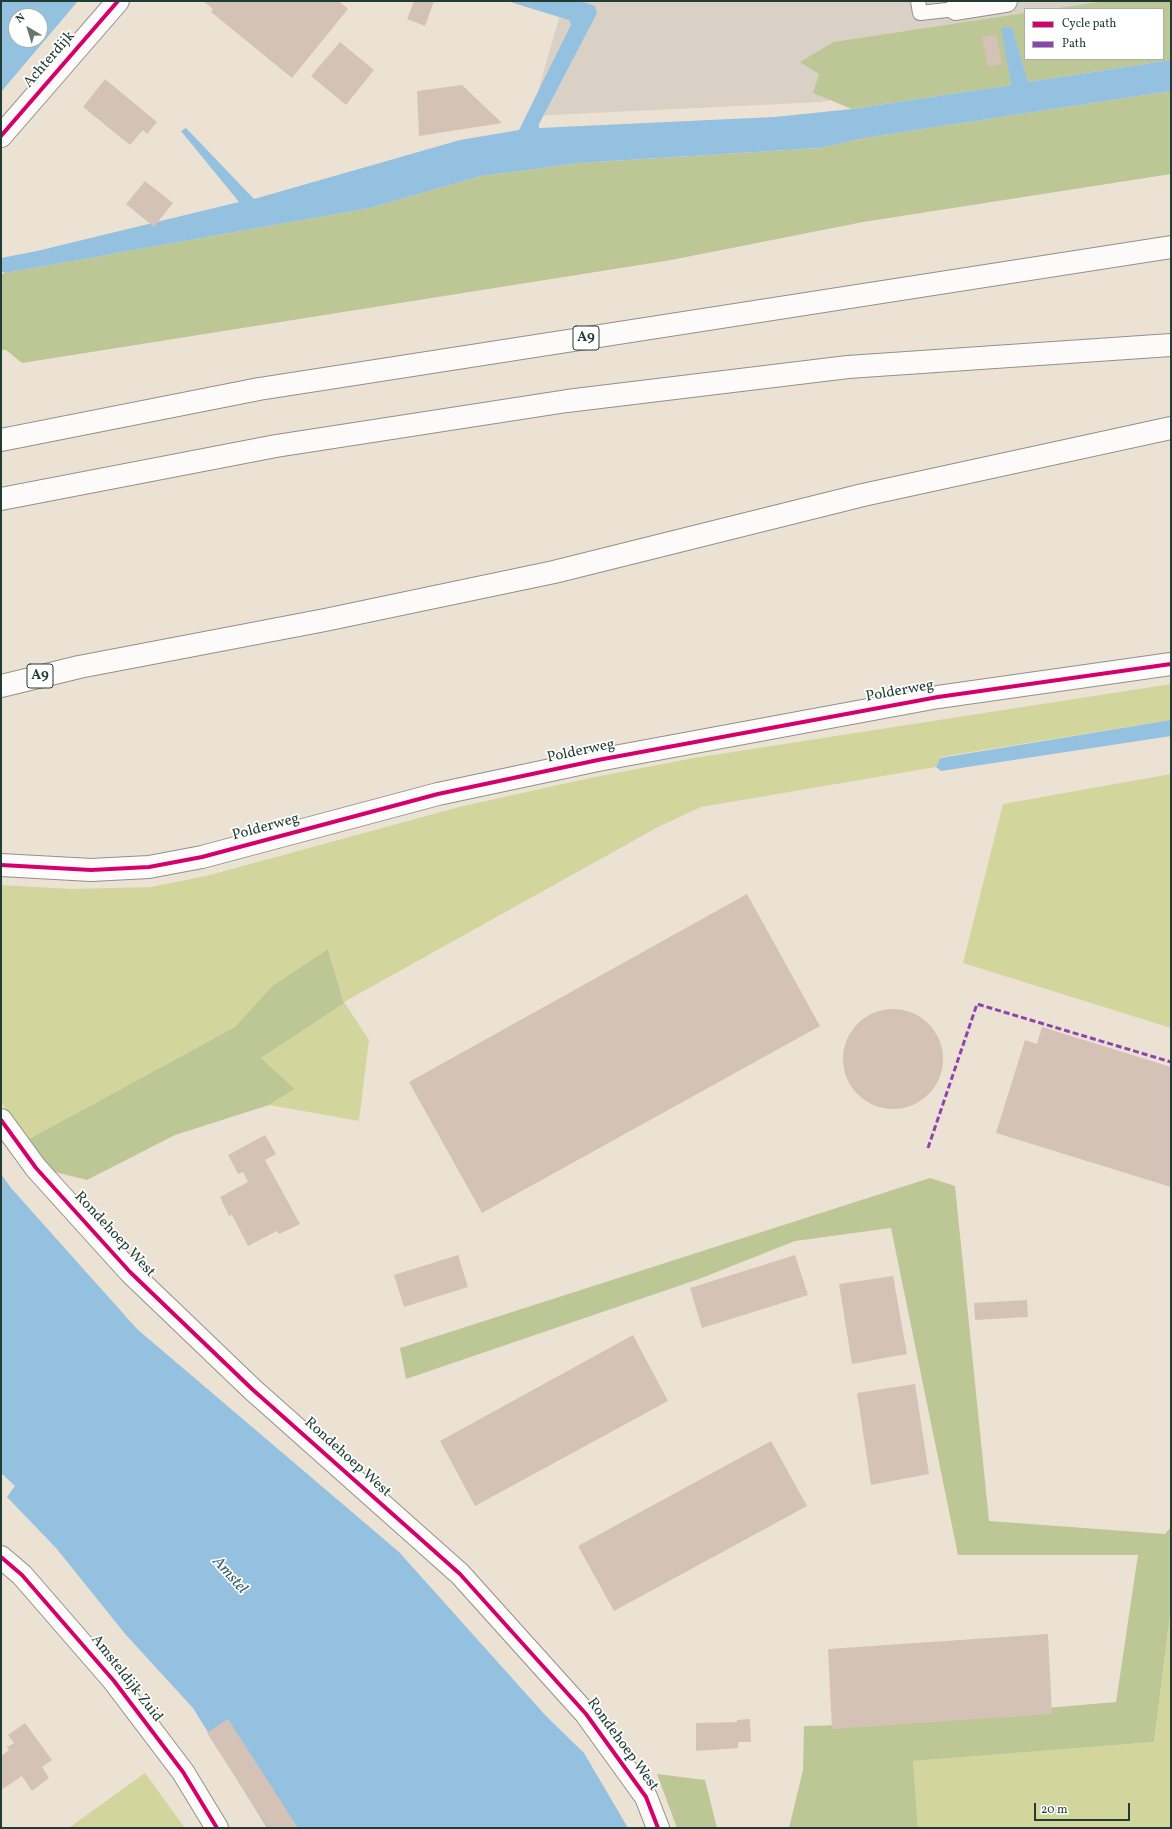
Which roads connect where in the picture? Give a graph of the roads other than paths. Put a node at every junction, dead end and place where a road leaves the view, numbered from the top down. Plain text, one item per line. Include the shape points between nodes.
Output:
1 (118, 1) edge
2 (918, 1) edge
3 (1006, 1) edge
4 (956, 9) joint
5 (1, 136) edge
6 (1171, 247) edge
7 (1171, 345) edge
8 (1171, 428) edge
9 (2, 440) edge
10 (3, 499) edge
11 (1171, 664) edge
12 (1, 686) edge
13 (1, 865) edge
14 (1, 1120) edge
15 (1, 1558) edge
16 (217, 1828) edge
17 (658, 1828) edge

1 - 5 main road, Achterdijk
2 - 4 lane via 920,13
3 - 4 main road
6 - 9 main road, A9 via 267,388
7 - 10 main road via 848,367 568,401 276,446
8 - 12 main road, A9 via 863,495 554,572 325,620 78,667
11 - 13 main road, Polderweg via 938,697 598,760 438,794 202,857 149,867 91,870
14 - 17 main road, Rondehoep West via 36,1168 130,1272 252,1389 460,1574 586,1714 646,1797
15 - 16 main road, Amsteldijk Zuid via 22,1575 114,1681 183,1772

